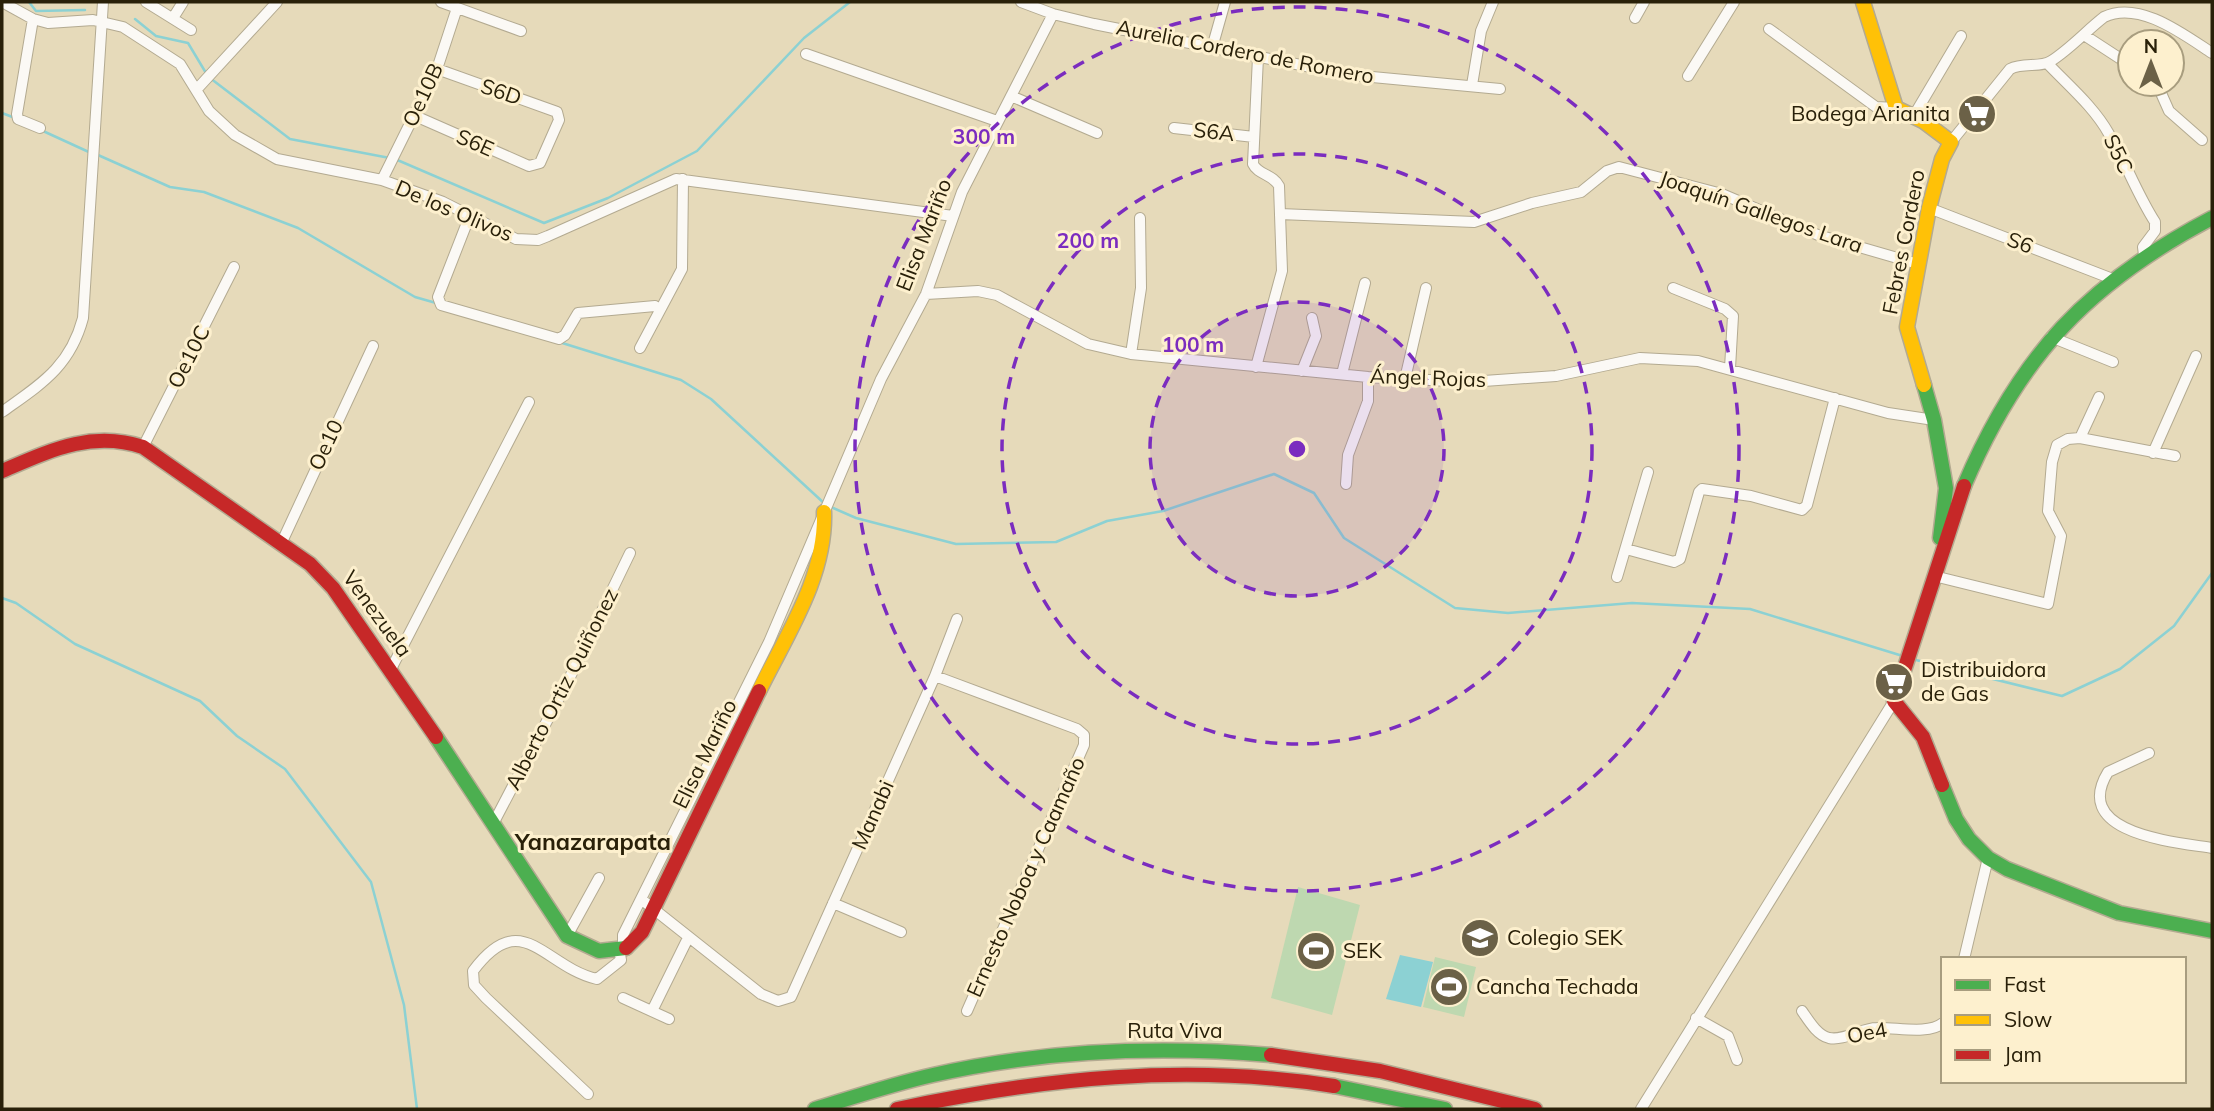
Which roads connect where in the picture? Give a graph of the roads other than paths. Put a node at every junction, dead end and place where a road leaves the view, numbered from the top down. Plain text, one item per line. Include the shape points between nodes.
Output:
1 (2, 2) edge
2 (103, 2) edge
3 (146, 2) edge
4 (183, 2) edge
5 (278, 2) edge
6 (441, 2) edge
7 (1021, 2) edge
8 (1225, 2) edge
9 (1493, 2) edge
10 (1644, 2) edge
11 (1734, 2) edge
12 (1863, 2) edge
13 (460, 9) junction
14 (1053, 14) junction
15 (173, 18) junction
16 (1635, 18) dead end
17 (33, 19) junction
18 (103, 21) junction
19 (1769, 29) dead end
20 (191, 30) dead end
21 (521, 31) dead end
22 (1961, 36) dead end
23 (2084, 36) junction
24 (1212, 48) junction
25 (2212, 53) edge
26 (806, 54) dead end
27 (2116, 56) edge
28 (1258, 57) junction
29 (2048, 64) junction
30 (439, 70) junction
31 (1688, 76) dead end
32 (1472, 85) junction
33 (201, 86) junction
34 (1500, 89) dead end
35 (1011, 96) junction
36 (2163, 98) edge
37 (1896, 108) junction
38 (416, 117) junction
39 (1913, 117) junction
40 (997, 121) junction
41 (40, 128) dead end
42 (1174, 128) dead end
43 (1097, 133) dead end
44 (1254, 137) junction
45 (2202, 140) dead end
46 (1951, 142) junction
47 (538, 165) joint
48 (682, 179) junction
49 (384, 181) junction
50 (1929, 208) junction
51 (1280, 214) junction
52 (470, 215) junction
53 (953, 216) junction
54 (1140, 218) dead end
55 (2212, 218) edge
56 (2144, 255) junction
57 (1919, 264) junction
58 (234, 267) dead end
59 (2110, 278) junction
60 (1365, 283) dead end
61 (1426, 288) dead end
62 (1673, 288) dead end
63 (926, 294) junction
64 (655, 306) dead end
65 (1312, 318) dead end
66 (2051, 337) junction
67 (373, 346) dead end
68 (640, 348) dead end
69 (1131, 354) junction
70 (2196, 356) dead end
71 (2113, 362) dead end
72 (1256, 367) junction
73 (1730, 368) junction
74 (1302, 371) junction
75 (1342, 374) junction
76 (1368, 377) junction
77 (1405, 379) junction
78 (2099, 397) dead end
79 (1835, 398) junction
80 (529, 401) dead end
81 (2, 412) edge
82 (1934, 420) junction
83 (2080, 438) junction
84 (142, 447) junction
85 (2153, 453) junction
86 (2175, 456) dead end
87 (2, 471) edge
88 (1647, 472) dead end
89 (1346, 484) dead end
90 (824, 512) joint
91 (281, 544) junction
92 (1626, 549) junction
93 (630, 553) dead end
94 (1939, 557) junction
95 (1934, 576) junction
96 (1617, 578) dead end
97 (789, 615) junction
98 (957, 619) dead end
99 (391, 669) junction
100 (935, 676) junction
101 (1894, 701) junction
102 (2149, 753) dead end
103 (493, 824) junction
104 (2212, 848) edge
105 (1988, 858) junction
106 (599, 878) dead end
107 (641, 899) junction
108 (833, 903) junction
109 (653, 909) junction
110 (2212, 931) edge
111 (901, 932) dead end
112 (567, 936) junction
113 (688, 938) junction
114 (621, 948) junction
115 (1964, 957) edge
116 (623, 998) dead end
117 (652, 1011) junction
118 (967, 1011) dead end
119 (1802, 1011) dead end
120 (1696, 1018) junction
121 (669, 1019) dead end
122 (1941, 1024) edge
123 (1737, 1060) dead end
124 (588, 1094) dead end
125 (815, 1109) edge
126 (897, 1109) edge
127 (1445, 1109) edge
128 (1535, 1109) edge
129 (1641, 1109) edge

1 - 17 street, De los Olivos
2 - 18 street
3 - 15 street
4 - 15 street
5 - 33 street
6 - 13 street
7 - 14 street, Aurelia Cordero de Romero
8 - 24 street
9 - 32 street via 1480,31
10 - 16 street
11 - 31 street
12 - 37 main road
13 - 21 street
13 - 30 street, Oe10B
14 - 24 street, Aurelia Cordero de Romero
14 - 35 street, Elisa Mariño
15 - 20 street
17 - 18 street, De los Olivos via 62,24
17 - 41 street via 17,114 18,119
18 - 33 street, De los Olivos via 123,27 171,57
18 - 81 street via 83,318 62,365
19 - 37 street via 1876,107
22 - 39 street
23 - 25 street via 2116,9 2133,6
23 - 27 street
23 - 29 street
24 - 28 street, Aurelia Cordero de Romero
26 - 40 street
28 - 32 street, Aurelia Cordero de Romero via 1369,77
28 - 44 street
29 - 46 street via 2024,63 2010,69
29 - 56 street, S5C via 2109,133 2155,222
30 - 38 street, Oe10B
30 - 47 street, S6D via 559,114
32 - 34 street, Aurelia Cordero de Romero
33 - 49 street, De los Olivos via 218,121 263,152 296,164
35 - 40 street, Elisa Mariño
35 - 43 street
36 - 45 street via 2169,111
37 - 39 main road
38 - 47 street, S6E via 529,166
38 - 49 street, Oe10B
39 - 46 main road
40 - 53 street, Elisa Mariño
42 - 44 street, S6A
44 - 51 street via 1254,167 1277,182
46 - 50 main road, Febres Cordero
48 - 52 street, De los Olivos via 657,185 538,240 507,236
48 - 53 street, De los Olivos
48 - 68 street via 682,269
49 - 52 street, De los Olivos
50 - 57 main road, Febres Cordero
50 - 59 street, S6
51 - 57 street, Joaquín Gallegos Lara via 1474,222 1581,192 1619,167 1722,194 1818,235
51 - 72 street via 1282,271
52 - 64 street via 438,297 441,305 559,339 578,313
53 - 63 street, Elisa Mariño
54 - 69 street via 1141,288
55 - 56 main road
56 - 59 main road
57 - 82 main road, Febres Cordero via 1908,327
58 - 84 street, Oe10C
59 - 66 main road
60 - 75 street
61 - 77 street
62 - 73 street via 1731,312
63 - 69 street, Ángel Rojas via 978,291 997,295 1088,344
63 - 90 street, Elisa Mariño via 881,379
65 - 74 street via 1316,336
66 - 71 street
66 - 94 main road via 1995,415
67 - 91 street, Oe10
69 - 72 street, Ángel Rojas
70 - 85 street
72 - 74 street, Ángel Rojas
73 - 77 street, Ángel Rojas via 1640,358 1515,380
73 - 79 street, Ángel Rojas
74 - 75 street, Ángel Rojas
75 - 76 street, Ángel Rojas
76 - 77 street, Ángel Rojas
76 - 89 street via 1368,401 1348,455
78 - 83 street
79 - 82 street, Ángel Rojas
79 - 92 street via 1802,510 1702,489 1680,559 1674,562
80 - 99 street
82 - 94 main road, Febres Cordero via 1946,488
83 - 85 street
83 - 95 street via 2057,445 2052,462 2048,512 2062,536 2049,604
84 - 87 main road, Venezuela via 122,438 96,437
84 - 91 main road, Venezuela
85 - 86 street
88 - 92 street
90 - 97 main road, Elisa Mariño via 823,553
91 - 99 main road, Venezuela via 333,587
92 - 96 street
93 - 103 street, Alberto Ortiz Quiñonez
94 - 95 main road
95 - 101 main road
97 - 107 street, Elisa Mariño
97 - 109 main road, Elisa Mariño
98 - 100 street, Manabi
99 - 103 main road, Venezuela
100 - 108 street, Manabi
100 - 118 street, Ernesto Noboa y Caamaño via 1084,735 1084,745
101 - 105 main road via 1923,737 1956,819
101 - 120 street
102 - 104 street via 2108,772 2101,805 2108,816 2138,834
103 - 112 main road, Venezuela
105 - 110 main road via 2119,913
105 - 115 street
106 - 112 street
107 - 109 street
107 - 114 street, Elisa Mariño
108 - 111 street
108 - 113 street, Manabi via 795,992 785,1000 761,994
109 - 113 street
109 - 114 main road, Elisa Mariño via 634,943
112 - 114 main road via 588,949
113 - 117 street
114 - 124 street via 621,960 597,979 534,944 517,940 499,944 473,971 474,985 486,998
116 - 117 street
117 - 121 street
119 - 122 street, Oe4 via 1821,1035 1832,1038 1870,1028 1932,1028
120 - 123 street via 1728,1036
120 - 129 street
125 - 128 main road, Ruta Viva via 948,1072 1011,1062 1108,1052 1198,1050 1358,1067
126 - 127 main road, Ruta Viva via 1026,1082 1117,1073 1194,1072 1353,1089

